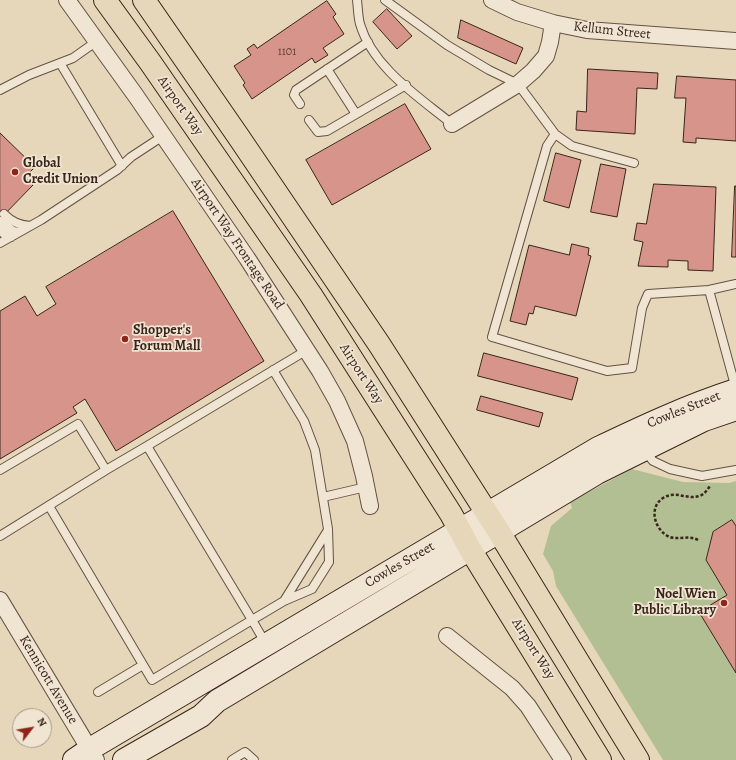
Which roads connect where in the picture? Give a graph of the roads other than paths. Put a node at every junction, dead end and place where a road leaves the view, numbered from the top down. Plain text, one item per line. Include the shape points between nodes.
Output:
1 (67, 0) edge
2 (105, 0) edge
3 (144, 0) edge
4 (357, 0) edge
5 (385, 0) edge
6 (492, 0) edge
7 (553, 23) junction
8 (736, 41) edge
9 (97, 42) junction
10 (368, 42) junction
11 (60, 63) junction
12 (328, 69) junction
13 (518, 84) junction
14 (406, 85) junction
15 (0, 90) edge
16 (300, 104) dead end
17 (356, 114) junction
18 (309, 120) dead end
19 (452, 124) joint
20 (555, 134) junction
21 (163, 136) junction
22 (634, 163) dead end
23 (122, 166) junction
24 (2, 217) edge
25 (30, 226) junction
26 (0, 230) edge
27 (19, 232) junction
28 (11, 237) junction
29 (0, 243) edge
30 (736, 284) edge
31 (709, 290) junction
32 (307, 350) junction
33 (273, 370) junction
34 (736, 390) edge
35 (736, 409) edge
36 (147, 446) junction
37 (644, 449) junction
38 (0, 470) edge
39 (106, 470) junction
40 (736, 470) edge
41 (366, 487) junction
42 (323, 497) junction
43 (49, 506) junction
44 (370, 506) dead end
45 (487, 514) junction
46 (328, 529) junction
47 (460, 530) junction
48 (499, 532) junction
49 (0, 536) edge
50 (470, 549) junction
51 (0, 600) edge
52 (284, 601) junction
53 (252, 620) junction
54 (447, 636) dead end
55 (272, 654) junction
56 (143, 665) junction
57 (98, 692) dead end
58 (86, 756) edge
59 (560, 759) edge
60 (124, 760) edge
61 (232, 760) edge
62 (254, 760) edge
63 (600, 760) edge
64 (638, 760) edge

1 - 9 street, Airport Way Frontage Road
2 - 47 main road, Airport Way via 311,295
3 - 45 main road via 379,344
4 - 10 lane via 360,24
5 - 13 lane via 447,45
6 - 7 street, Kellum Street via 517,12
7 - 8 street, Kellum Street via 587,30
7 - 13 street via 546,56
9 - 11 lane via 73,58
9 - 21 street, Airport Way Frontage Road
10 - 12 lane
10 - 14 lane via 382,64
11 - 15 lane
11 - 23 lane
12 - 16 lane via 296,90 294,95
12 - 17 lane
13 - 19 street
13 - 20 lane
14 - 17 lane
14 - 19 lane
17 - 18 lane via 328,131 318,132
20 - 22 lane via 572,146
20 - 31 lane via 546,146 492,337 607,371 632,368 642,308 648,294
21 - 23 lane
21 - 32 street, Airport Way Frontage Road
23 - 25 lane
24 - 25 lane via 20,225
24 - 27 lane via 13,231
25 - 27 lane
26 - 28 lane
27 - 28 lane
28 - 29 lane
30 - 31 lane
31 - 34 lane
32 - 33 lane
32 - 41 street, Airport Way Frontage Road via 337,400 355,441
33 - 36 lane
33 - 42 lane via 304,421 316,450
34 - 45 main road, Cowles Street via 666,416 598,448
35 - 37 main road, Cowles Street via 704,420
36 - 39 lane
36 - 53 lane
37 - 40 lane via 653,461 702,476
37 - 48 main road, Cowles Street via 597,473
38 - 39 lane via 78,424
39 - 43 lane
41 - 42 lane
41 - 44 street, Airport Way Frontage Road
42 - 46 lane
43 - 49 lane
43 - 56 lane
45 - 47 main road, Cowles Street
45 - 48 main road
46 - 52 lane
46 - 52 lane via 329,562 312,590
47 - 50 main road, Airport Way
47 - 55 main road, Cowles Street
48 - 50 main road, Cowles Street
48 - 64 main road
50 - 55 main road, Cowles Street
50 - 63 main road, Airport Way
51 - 58 street, Kennicott Avenue
52 - 53 lane
53 - 55 lane
53 - 56 lane via 152,680
54 - 59 street via 512,688 528,706
55 - 58 main road, Cowles Street
55 - 60 main road, Cowles Street via 201,716
56 - 57 lane
61 - 62 lane via 245,752

